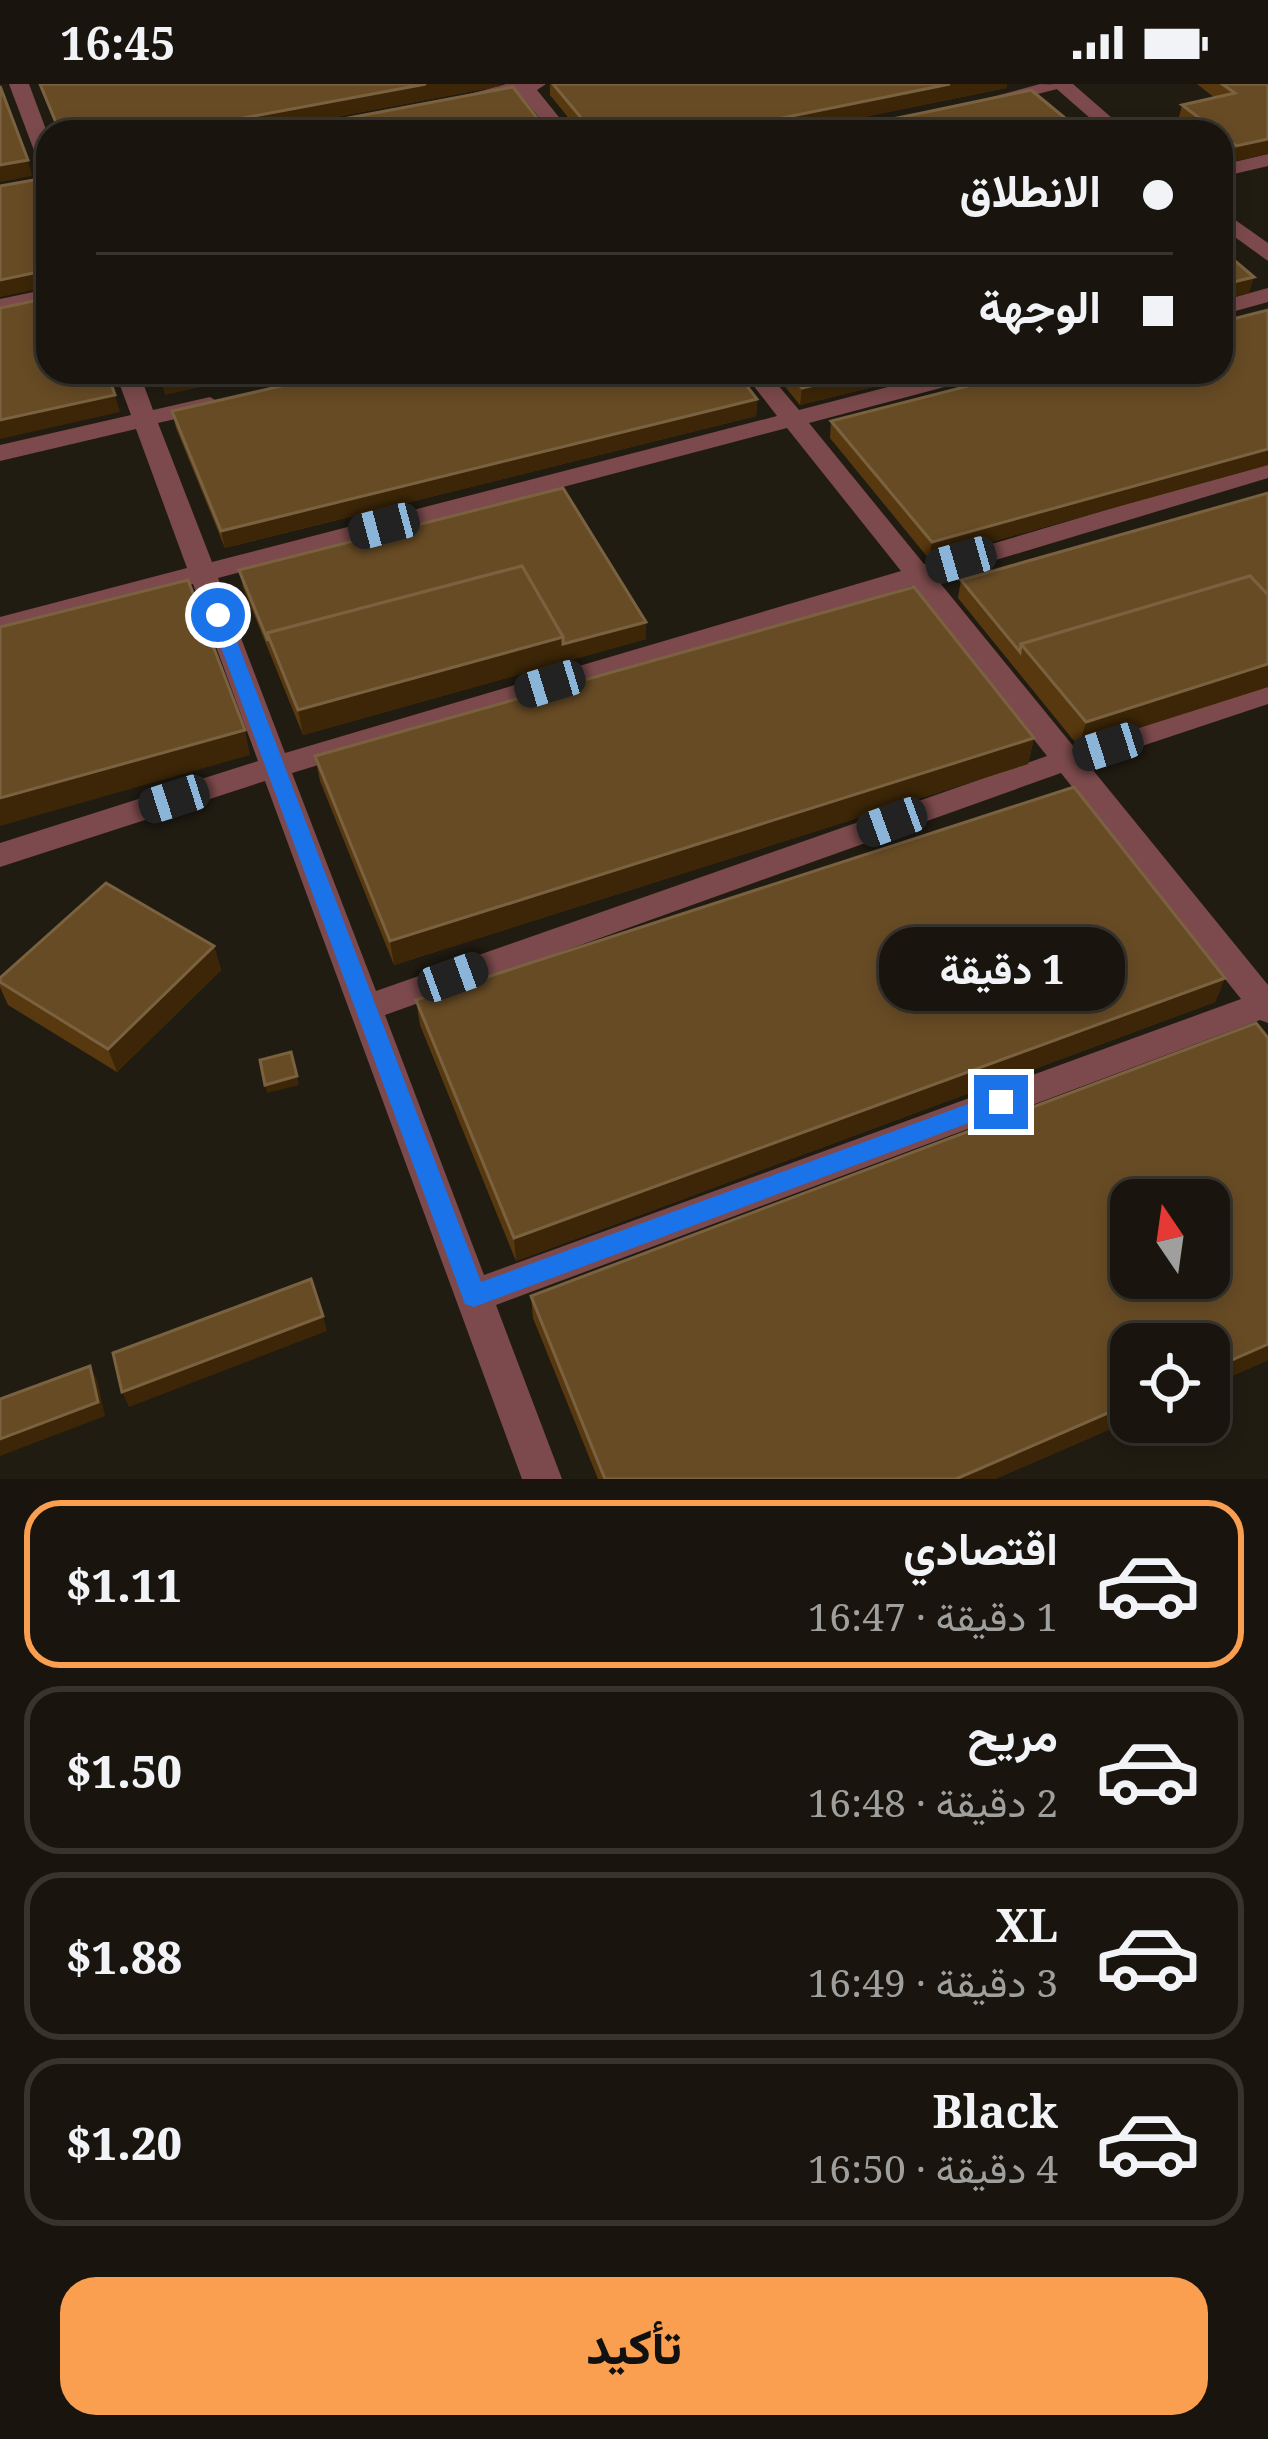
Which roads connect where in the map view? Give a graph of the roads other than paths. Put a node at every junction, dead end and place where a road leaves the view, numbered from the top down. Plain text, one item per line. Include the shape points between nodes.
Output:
1 (19, 84) edge
2 (527, 85) edge
3 (1062, 85) edge
4 (454, 100) edge
5 (970, 104) edge
6 (552, 120) edge
7 (1104, 120) edge
8 (36, 129) edge
9 (1268, 160) edge
10 (1233, 168) edge
11 (1233, 226) edge
12 (1268, 254) edge
13 (1268, 296) edge
14 (36, 298) edge
15 (1233, 305) edge
16 (0, 306) edge
17 (132, 384) edge
18 (764, 384) edge
19 (928, 384) edge
20 (234, 398) edge
21 (145, 419) junction
22 (793, 419) junction
23 (0, 453) edge
24 (1268, 470) edge
25 (203, 573) junction
26 (917, 573) junction
27 (0, 626) edge
28 (1268, 694) edge
29 (1067, 760) junction
30 (275, 767) junction
31 (0, 855) edge
32 (1267, 1006) edge
33 (366, 1008) junction
34 (474, 1296) junction
35 (542, 1479) edge

1 - 8 street
2 - 4 street
2 - 6 street
3 - 5 street
3 - 7 street
9 - 10 street
11 - 12 street
13 - 15 street
14 - 16 street
17 - 21 street
18 - 22 street
19 - 22 street
20 - 21 street
21 - 23 street
21 - 25 street
22 - 25 street
22 - 26 street
24 - 26 street
25 - 27 street
25 - 30 street
26 - 29 street
26 - 30 street
28 - 29 street
29 - 32 street
29 - 33 street
30 - 31 street
30 - 33 street
32 - 34 street
33 - 34 street
34 - 35 street

